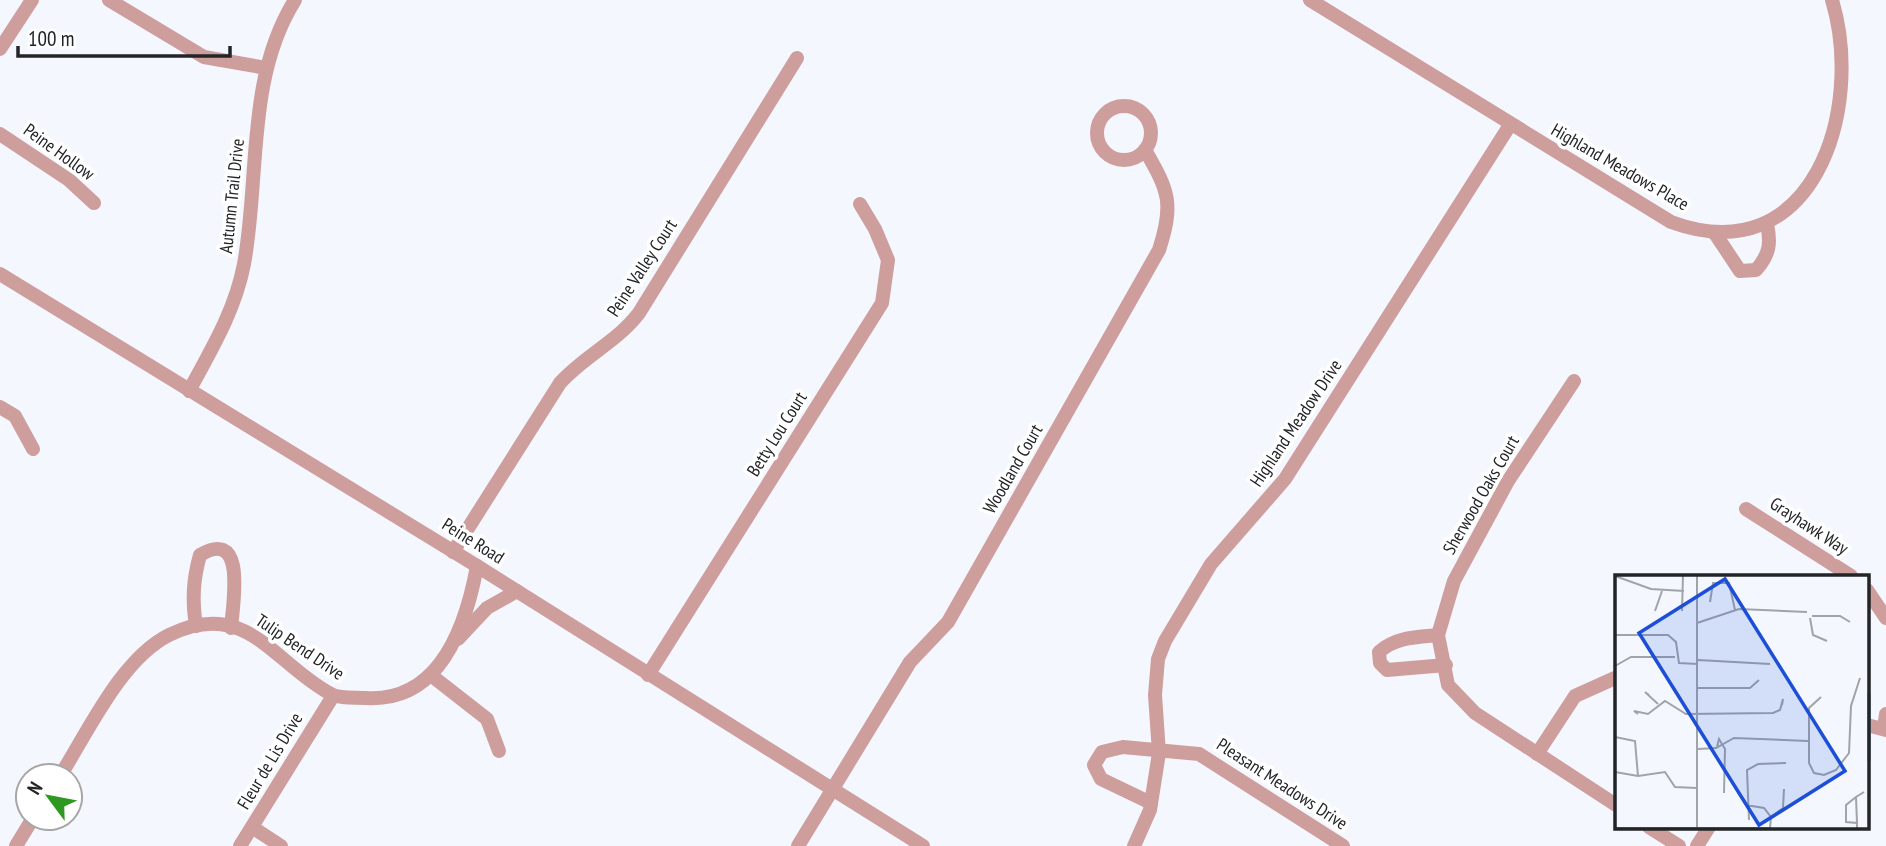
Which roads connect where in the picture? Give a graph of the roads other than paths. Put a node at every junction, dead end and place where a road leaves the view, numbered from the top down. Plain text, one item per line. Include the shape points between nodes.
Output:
1 (32, 0) edge
2 (109, 0) edge
3 (295, 0) edge
4 (1310, 0) edge
5 (1832, 0) edge
6 (0, 49) edge
7 (797, 58) dead end
8 (266, 68) junction
9 (1510, 125) junction
10 (0, 134) edge
11 (1145, 150) dead end
12 (94, 203) dead end
13 (860, 204) dead end
14 (1767, 224) junction
15 (1714, 232) junction
16 (0, 274) edge
17 (1574, 382) dead end
18 (189, 391) junction
19 (0, 407) edge
20 (33, 449) dead end
21 (1745, 509) dead end
22 (453, 552) junction
23 (477, 566) junction
24 (1849, 575) edge
25 (517, 591) junction
26 (1868, 591) edge
27 (1886, 618) edge
28 (195, 626) junction
29 (231, 628) junction
30 (1438, 635) junction
31 (452, 645) junction
32 (1446, 666) junction
33 (648, 675) junction
34 (432, 676) junction
35 (1615, 678) dead end
36 (333, 696) junction
37 (499, 751) dead end
38 (1159, 752) junction
39 (1537, 754) junction
40 (69, 762) edge
41 (833, 790) junction
42 (1151, 803) junction
43 (1615, 804) edge
44 (252, 828) junction
45 (1651, 828) edge
46 (1708, 828) edge
47 (240, 846) edge
48 (281, 846) edge
49 (798, 846) edge
50 (923, 846) edge
51 (1134, 846) edge
52 (1343, 846) edge
53 (1679, 846) edge
54 (1697, 846) edge

1 - 6 street
2 - 8 street via 204,57
3 - 8 street, Autumn Trail Drive via 274,36
4 - 9 street, Highland Meadows Place
5 - 14 street, Highland Meadows Place via 1842,54 1842,92 1833,137 1822,169 1801,197
7 - 22 street, Peine Valley Court via 639,313 618,337 573,368 560,383
8 - 18 street, Autumn Trail Drive via 244,265 230,316
9 - 15 street, Highland Meadows Place via 1671,222
9 - 38 street, Highland Meadow Drive via 1285,479 1211,565 1170,632 1158,659
10 - 12 street, Peine Hollow via 69,180
11 - 41 street, Woodland Court via 1166,186 1168,222 1159,250 948,622 910,662
13 - 33 street, Betty Lou Court via 888,260 881,303
14 - 15 street, Highland Meadows Place
14 - 15 street via 1768,253 1750,272 1740,271
16 - 18 street, Peine Road
17 - 30 street, Sherwood Oaks Court via 1508,481 1454,581
18 - 22 street, Peine Road
19 - 20 street via 15,416
21 - 24 street, Grayhawk Way
22 - 23 street, Peine Road
23 - 25 street, Peine Road
23 - 31 street via 471,597
25 - 31 street via 487,608
25 - 33 street, Peine Road
26 - 27 street
28 - 29 street, Tulip Bend Drive
28 - 29 street, Tulip Bend Drive via 193,588 200,555 221,548 228,552 234,573
28 - 40 street, Tulip Bend Drive via 144,651
29 - 36 street, Tulip Bend Drive via 252,633
30 - 32 street, Sherwood Oaks Court
30 - 32 street via 1387,645 1379,652 1380,663 1387,670
31 - 34 street
32 - 39 street, Sherwood Oaks Court via 1448,685 1475,713
33 - 41 street, Peine Road
34 - 36 street, Tulip Bend Drive via 386,699
34 - 37 street via 486,719
35 - 39 street via 1575,696
36 - 44 street, Fleur de Lis Drive
38 - 42 street, Highland Meadow Drive
38 - 42 street via 1123,747 1102,752 1094,765 1101,779
38 - 52 street, Pleasant Meadows Drive via 1199,754
39 - 43 street, Sherwood Oaks Court
41 - 49 street, Woodland Court
41 - 50 street, Peine Road
42 - 51 street, Highland Meadow Drive
44 - 47 street, Fleur de Lis Drive
44 - 48 street
45 - 53 street
46 - 54 street

